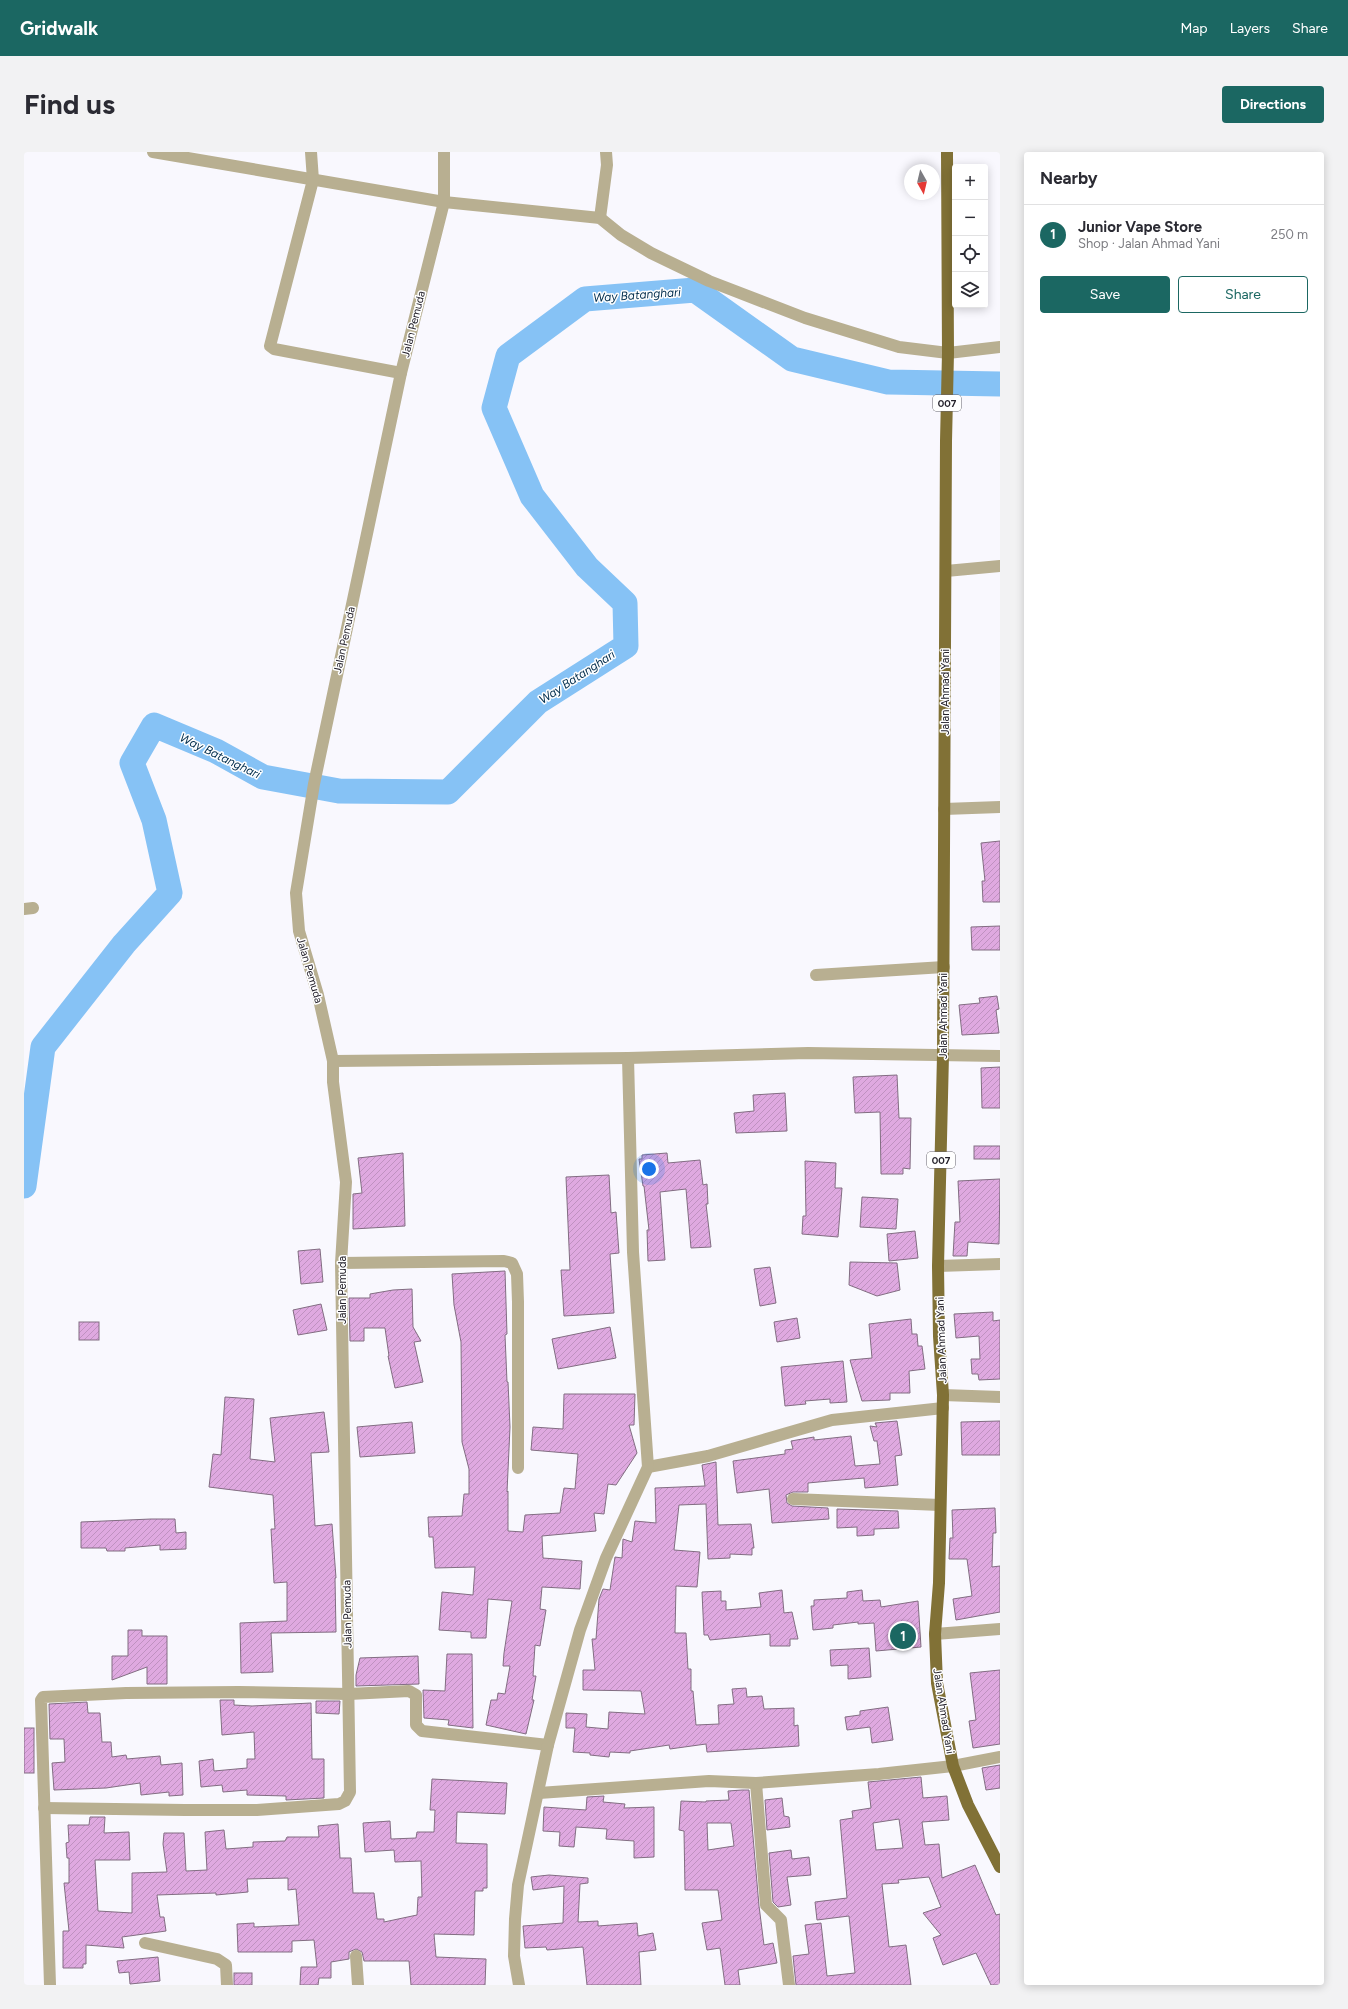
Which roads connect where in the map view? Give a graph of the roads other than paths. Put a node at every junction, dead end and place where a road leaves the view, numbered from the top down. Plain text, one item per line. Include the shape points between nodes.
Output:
1 (153, 152) edge
2 (311, 152) edge
3 (444, 152) edge
4 (606, 152) edge
5 (947, 152) edge
6 (313, 180) junction
7 (444, 202) junction
8 (600, 218) junction
9 (1000, 347) edge
10 (948, 353) junction
11 (401, 373) junction
12 (1000, 566) edge
13 (946, 571) junction
14 (1000, 807) edge
15 (944, 809) junction
16 (944, 967) junction
17 (816, 975) dead end
18 (943, 1055) junction
19 (1000, 1056) edge
20 (628, 1058) junction
21 (333, 1061) junction
22 (342, 1263) junction
23 (1000, 1264) edge
24 (938, 1266) junction
25 (943, 1395) junction
26 (1000, 1397) edge
27 (943, 1408) junction
28 (648, 1467) junction
29 (518, 1468) dead end
30 (793, 1499) dead end
31 (940, 1505) junction
32 (1000, 1629) edge
33 (935, 1634) junction
34 (349, 1694) junction
35 (548, 1745) junction
36 (1000, 1757) edge
37 (953, 1766) junction
38 (756, 1783) junction
39 (539, 1793) junction
40 (44, 1808) junction
41 (1000, 1867) edge
42 (145, 1943) dead end
43 (356, 1956) dead end
44 (50, 1985) edge
45 (227, 1985) edge
46 (358, 1985) edge
47 (519, 1985) edge
48 (789, 1985) edge

1 - 6 street
2 - 6 street
3 - 7 street, Jalan Pemuda
4 - 8 street via 607,165
5 - 10 main road, Jalan Ahmad Yani / 007
6 - 7 street
6 - 11 street via 270,346 274,349
7 - 8 street
7 - 11 street, Jalan Pemuda
8 - 10 street via 621,235 651,253 709,281 805,318 899,347
9 - 10 street
10 - 13 main road, Jalan Ahmad Yani / 007
11 - 21 street, Jalan Pemuda via 314,784 296,893 299,930 318,995
12 - 13 street
13 - 15 main road, Jalan Ahmad Yani / 007
14 - 15 street
15 - 16 main road, Jalan Ahmad Yani / 007
16 - 17 street
16 - 18 main road, Jalan Ahmad Yani / 007
18 - 19 street
18 - 20 street via 808,1053
18 - 24 main road, Jalan Ahmad Yani / 007
20 - 21 street
20 - 28 street via 633,1252
21 - 22 street, Jalan Pemuda via 333,1082 346,1182
22 - 29 street via 512,1263 517,1274 518,1302
22 - 34 street, Jalan Pemuda
23 - 24 street
24 - 25 main road, Jalan Ahmad Yani / 007
25 - 26 street
25 - 27 main road, Jalan Ahmad Yani / 007
27 - 28 street via 832,1420 708,1456
27 - 31 main road, Jalan Ahmad Yani / 007
28 - 35 street via 603,1566 580,1630
30 - 31 street
31 - 33 main road, Jalan Ahmad Yani / 007 via 939,1583
32 - 33 street
33 - 37 main road, Jalan Ahmad Yani / 007 via 937,1683
34 - 35 street via 412,1692 416,1695 416,1725 422,1731
34 - 40 street, Jalan Pemuda via 350,1792 345,1801 330,1806 257,1810
34 - 40 street via 231,1692 43,1697 41,1700
35 - 39 street
36 - 37 street
37 - 38 street
37 - 41 main road, Jalan Ahmad Yani / 007 via 968,1805
38 - 39 street via 709,1781
38 - 48 street via 766,1905 781,1920
39 - 47 street via 518,1886 515,1912 514,1956
40 - 44 street
42 - 45 street via 217,1959 226,1965
43 - 46 street

